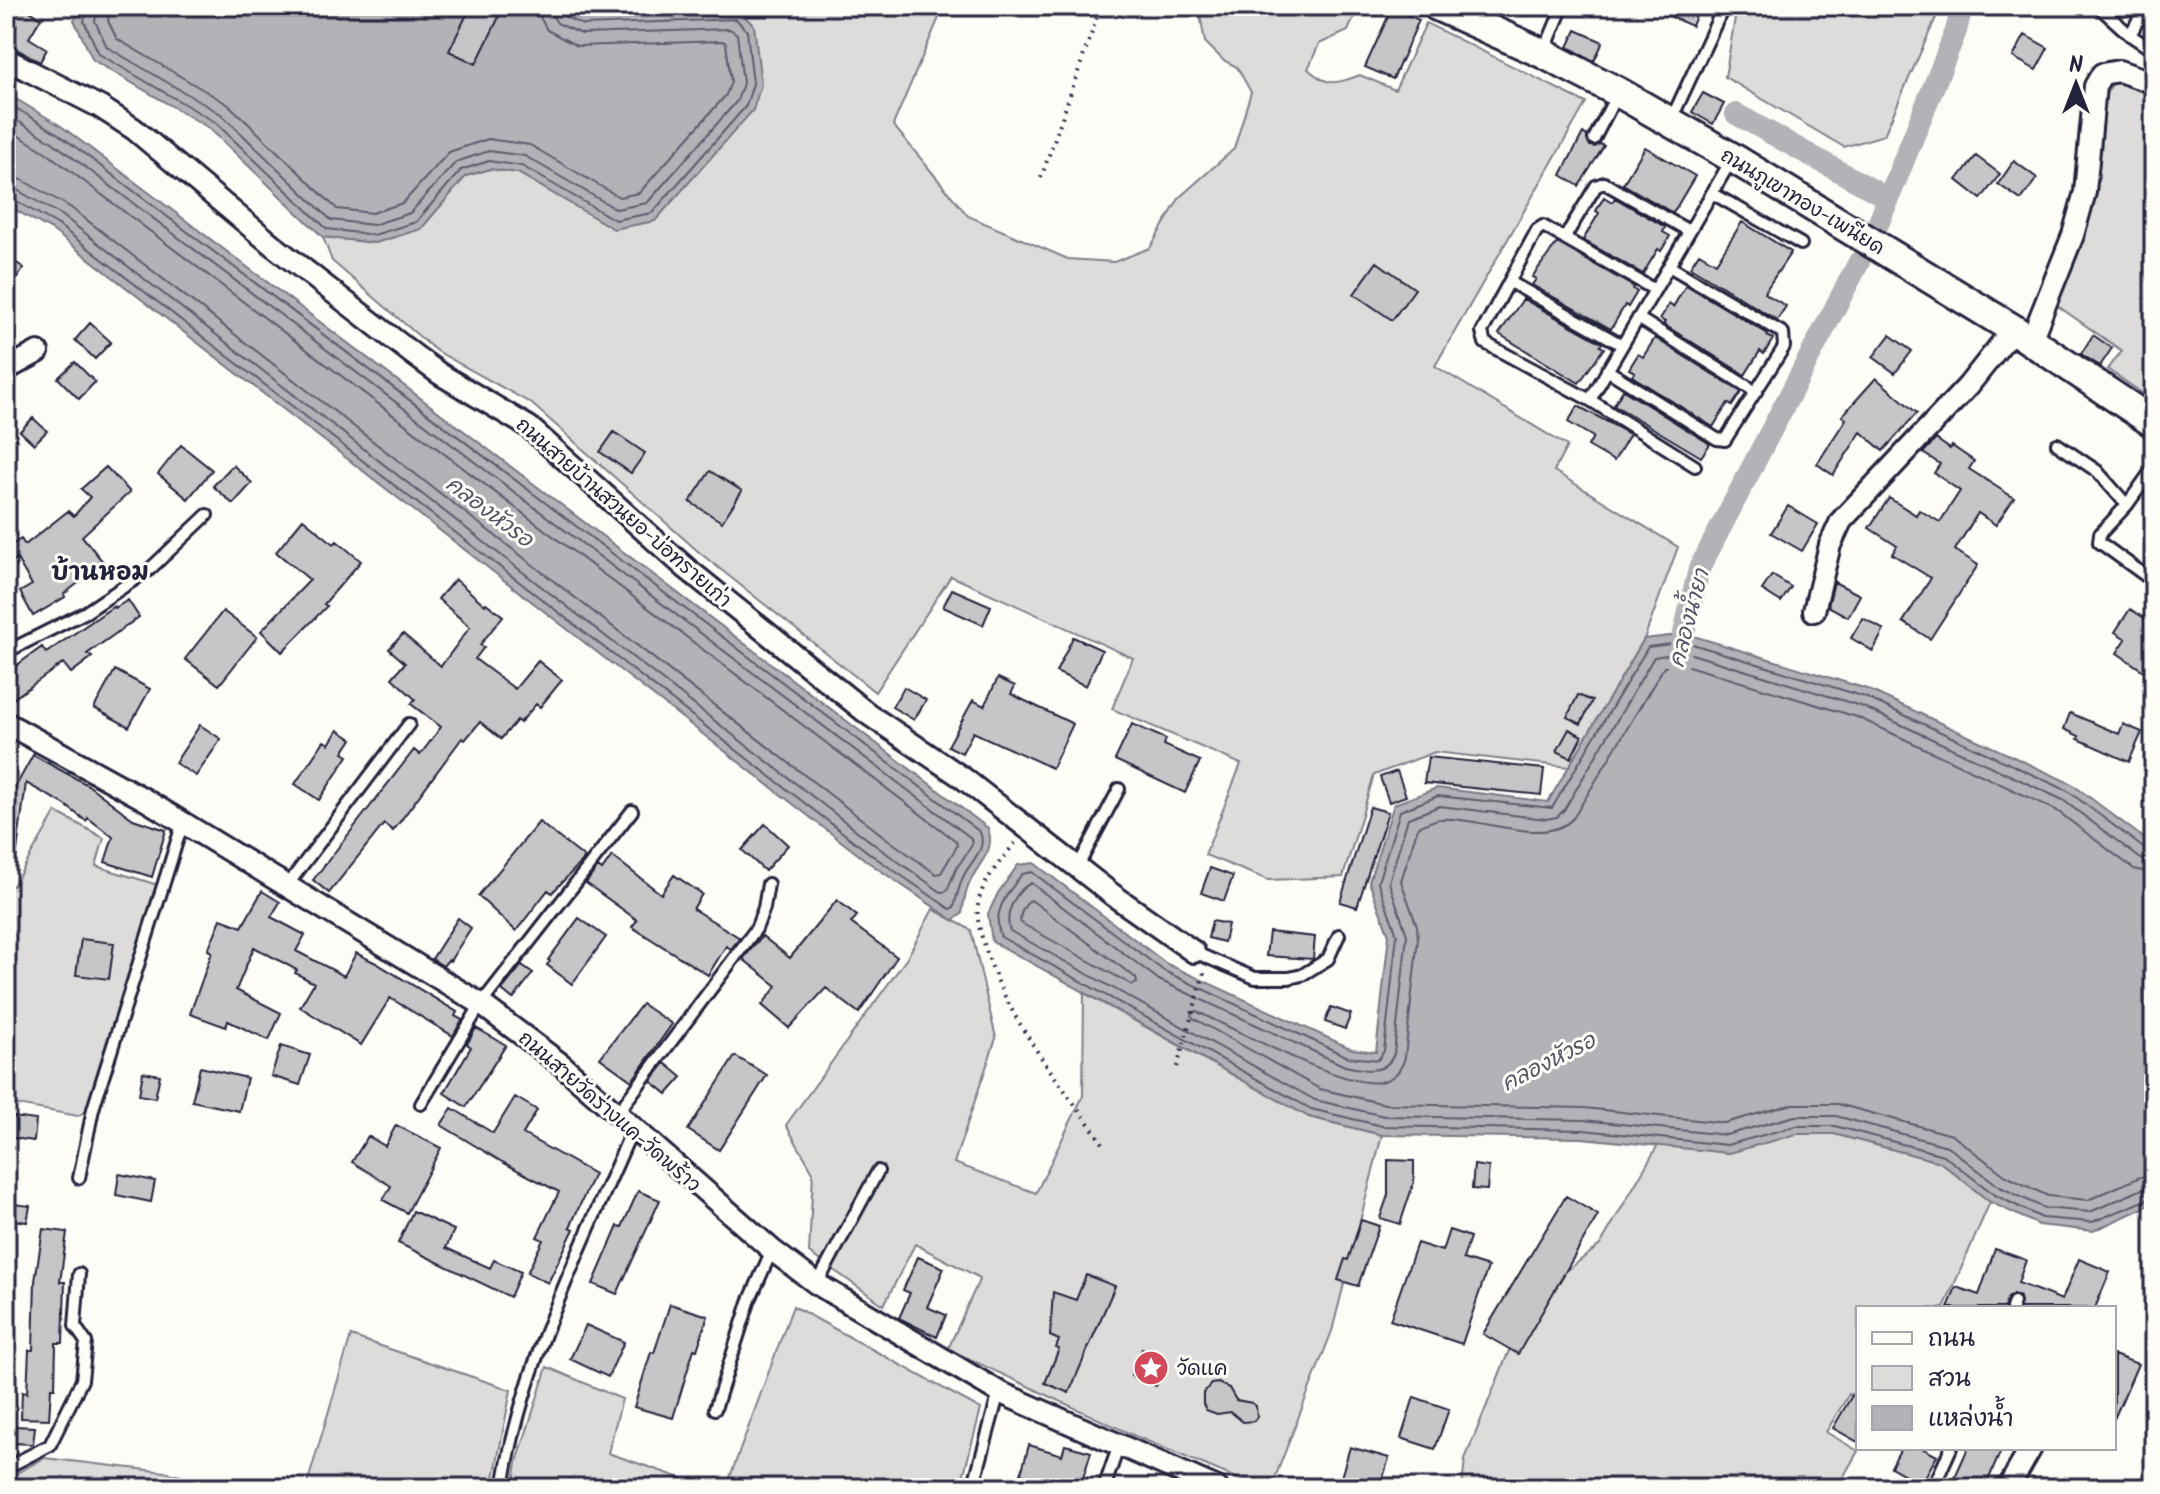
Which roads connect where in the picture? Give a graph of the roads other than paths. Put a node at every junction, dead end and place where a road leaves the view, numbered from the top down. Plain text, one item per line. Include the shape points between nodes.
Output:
1 (1437, 6) edge
2 (1563, 6) edge
3 (1724, 6) edge
4 (2098, 6) edge
5 (2146, 6) edge
6 (2130, 35) junction
7 (2154, 51) edge
8 (1544, 54) junction
9 (6, 59) edge
10 (2154, 83) edge
11 (1618, 92) junction
12 (1670, 122) junction
13 (1594, 139) dead end
14 (1733, 158) junction
15 (1712, 193) junction
16 (1689, 231) junction
17 (1565, 237) junction
18 (1801, 244) dead end
19 (1669, 266) junction
20 (1510, 282) junction
21 (1655, 290) junction
22 (1638, 318) junction
23 (2022, 335) junction
24 (1622, 345) junction
25 (38, 352) dead end
26 (1607, 370) junction
27 (6, 373) edge
28 (1756, 392) junction
29 (1590, 400) junction
30 (2154, 423) edge
31 (2057, 444) dead end
32 (1695, 466) dead end
33 (2154, 467) edge
34 (2127, 505) junction
35 (207, 515) dead end
36 (2154, 578) edge
37 (1814, 611) dead end
38 (6, 652) edge
39 (6, 723) edge
40 (409, 724) dead end
41 (1119, 789) dead end
42 (632, 811) dead end
43 (183, 822) junction
44 (1077, 868) junction
45 (768, 884) dead end
46 (286, 887) junction
47 (1339, 935) dead end
48 (1200, 961) joint
49 (481, 1004) junction
50 (421, 1104) dead end
51 (616, 1115) junction
52 (632, 1130) junction
53 (878, 1171) dead end
54 (79, 1178) dead end
55 (772, 1250) junction
56 (79, 1274) dead end
57 (817, 1284) junction
58 (999, 1392) junction
59 (715, 1409) dead end
60 (1119, 1445) junction
61 (1950, 1450) edge
62 (2030, 1450) edge
63 (6, 1468) edge
64 (1183, 1481) edge
65 (503, 1488) edge
66 (973, 1488) edge
67 (1104, 1488) edge
68 (1217, 1488) edge
69 (1933, 1488) edge
70 (2008, 1488) edge

1 - 8 main road, ถนนภูเขาทอง-เพนียด
2 - 8 lane
3 - 12 lane
4 - 6 lane
5 - 6 lane
6 - 7 lane
8 - 11 main road, ถนนภูเขาทอง-เพนียด
9 - 44 street, ถนนสายบ้านสวนยอ-บ่อทรายเก่า via 134,129 423,362 529,427 686,568 868,714 963,778
10 - 23 street via 2119,71 2102,74 2095,86 2085,192 2073,235
11 - 12 main road, ถนนภูเขาทอง-เพนียด
11 - 13 lane
12 - 14 main road, ถนนภูเขาทอง-เพนียด
14 - 15 lane
14 - 23 main road, ถนนภูเขาทอง-เพนียด
15 - 16 lane
15 - 18 lane
16 - 17 lane via 1604,183 1596,186
16 - 19 lane
17 - 20 lane via 1543,226 1537,230
17 - 21 lane
19 - 21 lane
19 - 28 lane via 1783,333 1784,347
20 - 24 lane
20 - 29 lane via 1482,332 1485,343
21 - 22 lane
22 - 24 lane
22 - 28 lane
23 - 30 main road, ถนนภูเขาทอง-เพนียด
23 - 37 street via 1841,521
24 - 26 lane
25 - 27 street
26 - 28 lane via 1717,439 1730,436
26 - 29 lane
29 - 32 lane
31 - 34 lane via 2097,471
33 - 34 lane
34 - 36 lane via 2100,534 2099,542
35 - 38 lane via 150,569 86,612
39 - 43 street, ถนนสายวัดร่างแค-วัดพร้าว
40 - 46 lane
41 - 44 lane
42 - 49 lane
43 - 46 street, ถนนสายวัดร่างแค-วัดพร้าว
43 - 54 lane via 93,1109
44 - 48 street, ถนนสายบ้านสวนยอ-บ่อทรายเก่า
45 - 51 lane via 756,929
46 - 49 street, ถนนสายวัดร่างแค-วัดพร้าว
47 - 48 lane via 1328,959 1289,978 1255,978
49 - 50 lane
49 - 51 street, ถนนสายวัดร่างแค-วัดพร้าว via 562,1065
51 - 52 street, ถนนสายวัดร่างแค-วัดพร้าว
52 - 55 street, ถนนสายวัดร่างแค-วัดพร้าว
52 - 65 lane via 547,1327 507,1458
53 - 57 lane
55 - 57 street, ถนนสายวัดร่างแค-วัดพร้าว
55 - 59 lane via 749,1302
56 - 63 lane via 75,1326 86,1342 82,1380 50,1445
57 - 58 street, ถนนสายวัดร่างแค-วัดพร้าว
58 - 60 street, ถนนสายวัดร่างแค-วัดพร้าว
58 - 66 lane
60 - 64 street, ถนนสายวัดร่างแค-วัดพร้าว
60 - 67 lane
61 - 69 lane
62 - 70 street
64 - 68 street, ถนนสายวัดร่างแค-วัดพร้าว

